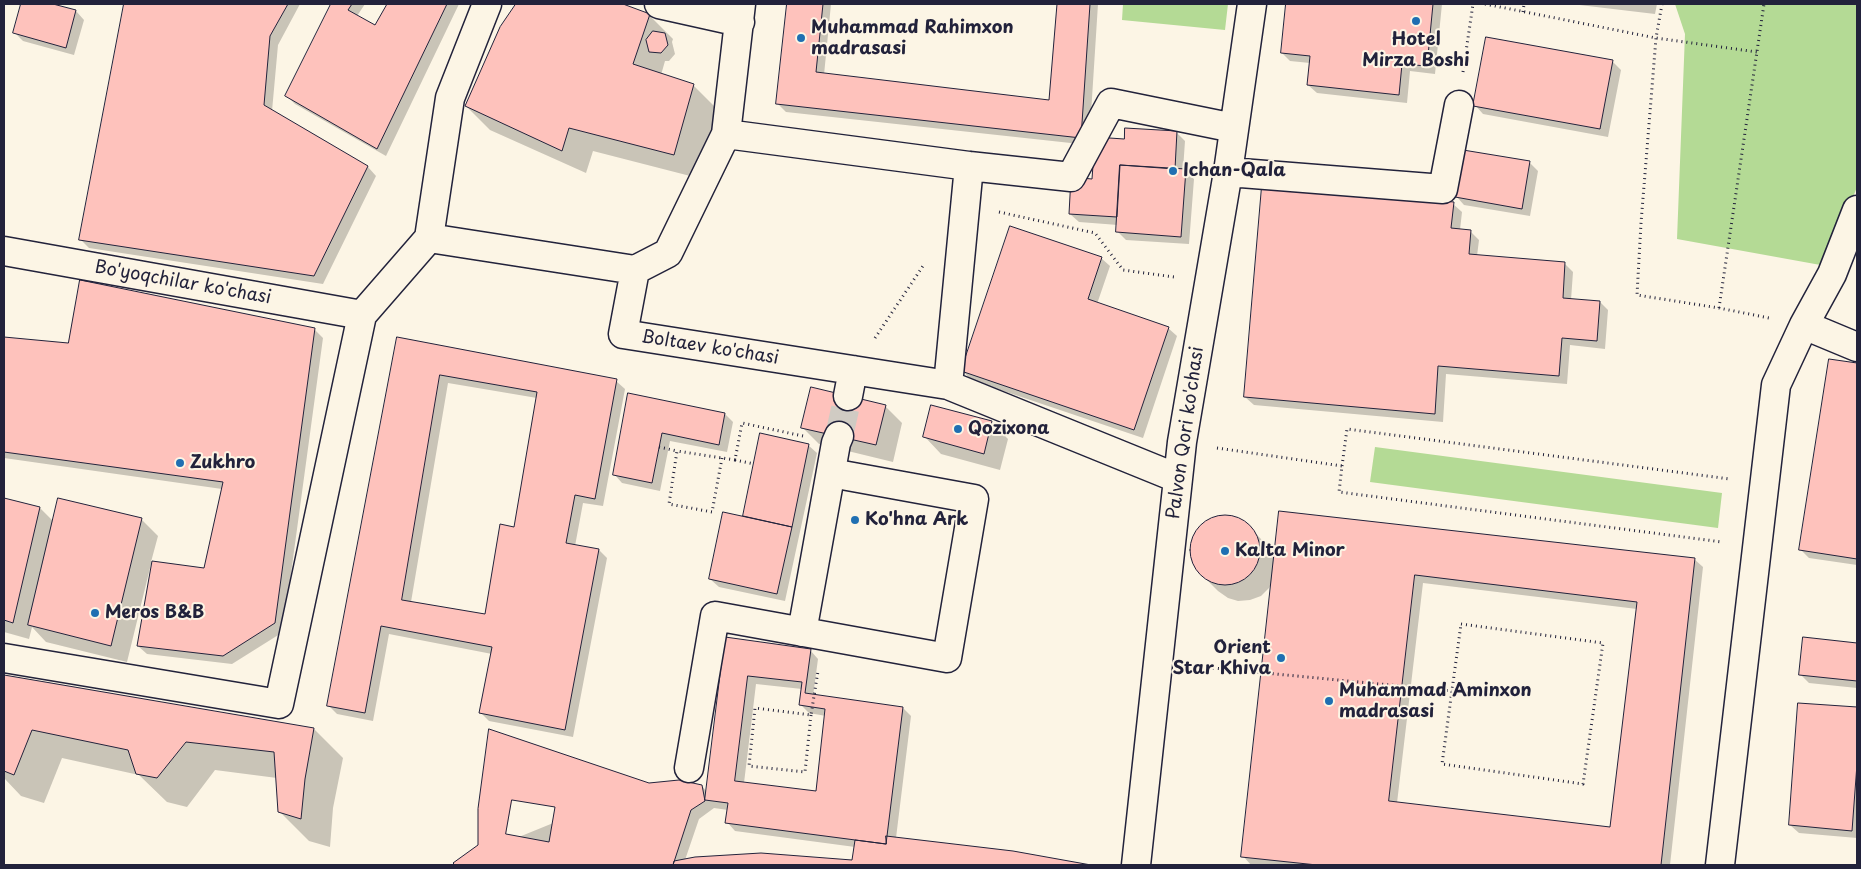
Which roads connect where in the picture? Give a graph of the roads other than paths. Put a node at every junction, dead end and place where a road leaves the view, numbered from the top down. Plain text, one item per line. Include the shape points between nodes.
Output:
1 (487, 4) edge
2 (659, 4) edge
3 (1252, 4) edge
4 (741, 13) edge
5 (1459, 105) road end
6 (1234, 128) junction
7 (726, 134) junction
8 (969, 166) junction
9 (1228, 172) junction
10 (1857, 210) edge
11 (429, 238) junction
12 (4, 251) edge
13 (635, 270) junction
14 (362, 315) junction
15 (1804, 325) junction
16 (1857, 346) edge
17 (948, 386) junction
18 (837, 440) tunnel mouth
19 (831, 473) junction
20 (1177, 478) junction
21 (813, 634) junction
22 (4, 658) edge
23 (689, 768) dead end
24 (1136, 865) edge
25 (1720, 865) edge

1 - 11 street via 450,98
2 - 4 street
3 - 6 street, Palvon Qori ko'chasi
4 - 7 street
5 - 9 street via 1442,190
6 - 8 street via 1111,103 1071,177
6 - 9 street, Palvon Qori ko'chasi
7 - 8 street
7 - 13 street via 668,254
8 - 17 street
9 - 20 street, Palvon Qori ko'chasi
10 - 15 street via 1832,274
11 - 13 street
11 - 14 street
12 - 14 street, Bo'yoqchilar ko'chasi
13 - 17 street, Boltaev ko'chasi via 623,334 850,383
14 - 22 street via 279,704
15 - 16 street
15 - 25 street via 1776,384
17 - 20 street, Boltaev ko'chasi
18 - 19 street
19 - 21 street
19 - 21 street via 974,499 947,658
20 - 24 street, Palvon Qori ko'chasi
21 - 23 street via 715,616

